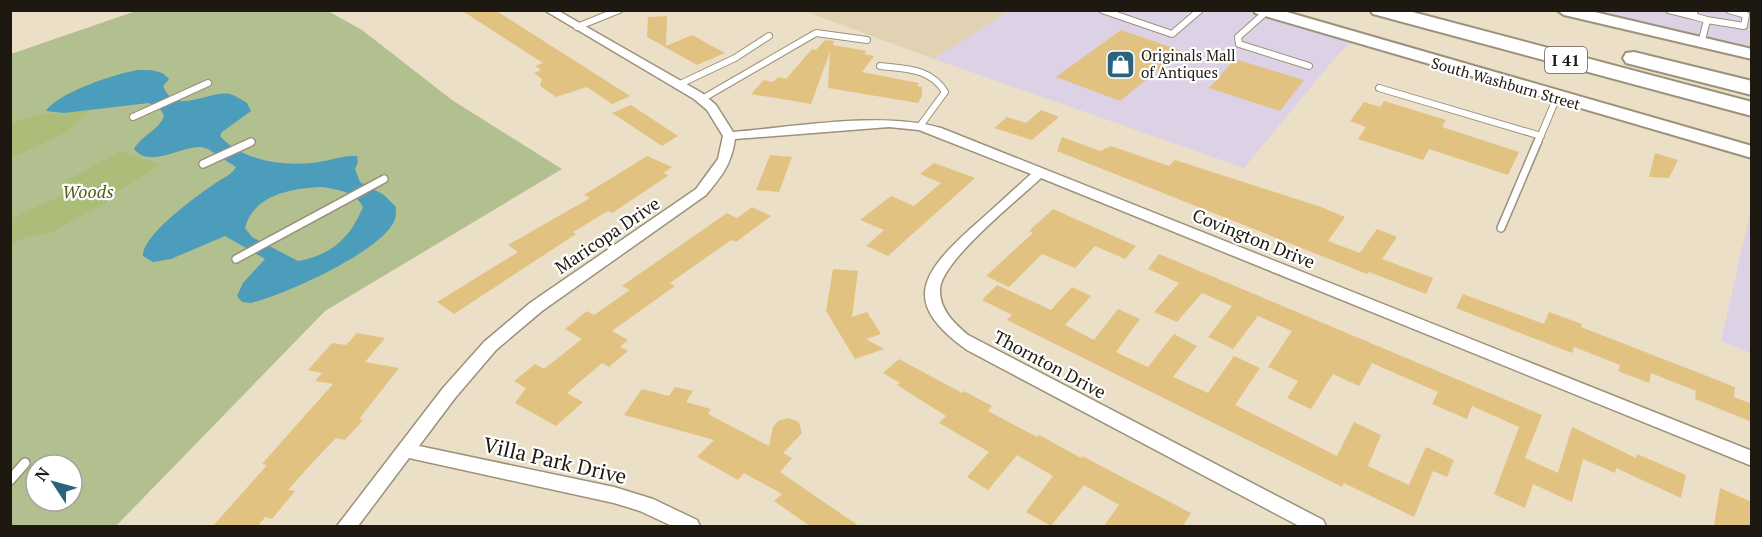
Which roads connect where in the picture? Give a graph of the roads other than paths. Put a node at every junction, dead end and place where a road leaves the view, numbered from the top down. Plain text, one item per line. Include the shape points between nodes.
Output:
1 (549, 10) edge
2 (619, 10) edge
3 (1102, 10) edge
4 (1200, 10) edge
5 (1380, 10) edge
6 (1451, 10) edge
7 (1564, 10) edge
8 (1669, 10) edge
9 (1729, 10) edge
10 (1263, 11) edge
11 (1694, 13) edge
12 (1707, 20) junction
13 (578, 27) junction
14 (769, 36) dead end
15 (867, 40) dead end
16 (1701, 44) junction
17 (1752, 54) edge
18 (880, 66) dead end
19 (1309, 66) dead end
20 (208, 82) dead end
21 (678, 85) junction
22 (1379, 88) dead end
23 (1752, 88) edge
24 (1557, 97) junction
25 (702, 99) junction
26 (1752, 109) edge
27 (133, 117) dead end
28 (920, 126) junction
29 (729, 136) junction
30 (1540, 136) junction
31 (251, 142) dead end
32 (1752, 152) edge
33 (203, 164) dead end
34 (1039, 172) junction
35 (384, 180) dead end
36 (1501, 228) dead end
37 (236, 259) dead end
38 (405, 450) junction
39 (1752, 459) edge
40 (24, 464) edge
41 (10, 480) edge
42 (347, 526) edge
43 (690, 526) edge
44 (1316, 526) edge

1 - 13 street
2 - 13 lane
3 - 4 lane via 1172,33
5 - 26 highway, I 41
6 - 23 highway, I 41
7 - 16 street
8 - 11 lane
9 - 12 lane via 1746,15 1744,26
10 - 19 lane via 1238,37 1239,44
10 - 24 street, South Washburn Street
11 - 12 lane
12 - 16 lane
13 - 21 street
14 - 21 lane via 735,58
15 - 25 lane via 816,33
16 - 17 street
18 - 28 lane via 931,74 942,85 943,96
20 - 27 lane
21 - 25 street
22 - 30 lane
24 - 30 lane
24 - 32 street, South Washburn Street
25 - 29 street
28 - 29 street, Covington Drive via 889,123
28 - 34 street, Covington Drive
29 - 38 street, Maricopa Drive via 725,159 701,192 513,326 468,368
30 - 36 lane
31 - 33 lane
34 - 39 street, Covington Drive
34 - 44 street, Thornton Drive via 943,263 932,287 933,303 941,320 973,346
35 - 37 lane via 282,231
38 - 42 street, Maricopa Drive
38 - 43 street, Villa Park Drive via 614,495
40 - 41 lane

